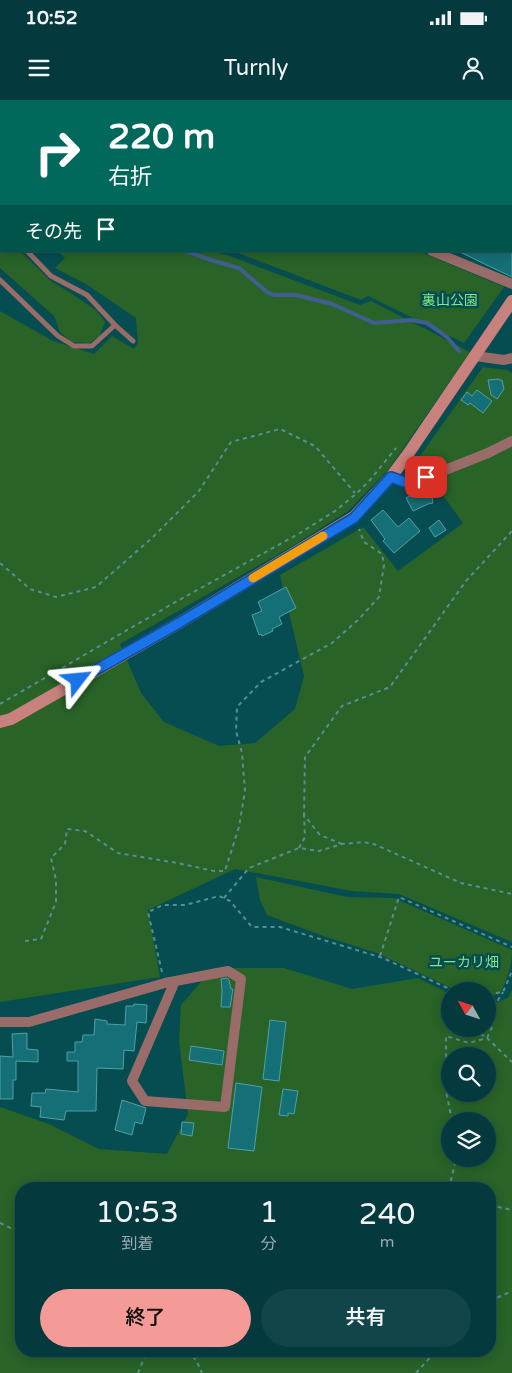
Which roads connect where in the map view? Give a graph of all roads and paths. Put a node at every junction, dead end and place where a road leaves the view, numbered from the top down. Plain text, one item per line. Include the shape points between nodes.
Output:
1 (28, 252) edge
2 (434, 252) edge
3 (0, 280) edge
4 (512, 284) edge
5 (512, 302) edge
6 (115, 325) junction
7 (133, 341) dead end
8 (475, 356) junction
9 (512, 358) edge
10 (512, 441) edge
11 (399, 445) dead end
12 (391, 477) junction
13 (356, 494) junction
14 (360, 499) dead end
15 (354, 518) junction
16 (512, 531) edge
17 (0, 563) edge
18 (0, 704) edge
19 (0, 722) edge
20 (304, 815) junction
21 (342, 844) junction
22 (299, 848) junction
23 (512, 894) edge
24 (224, 898) junction
25 (25, 941) dead end
26 (512, 942) edge
27 (506, 944) junction
28 (512, 947) edge
29 (380, 956) junction
30 (512, 971) edge
31 (170, 982) junction
32 (441, 985) edge
33 (503, 992) junction
34 (496, 993) edge
35 (496, 1003) edge
36 (0, 1022) edge
37 (446, 1038) edge
38 (453, 1038) edge
39 (486, 1038) joint
40 (512, 1062) edge
41 (450, 1112) edge
42 (454, 1167) edge
43 (450, 1182) edge
44 (496, 1206) edge
45 (512, 1210) edge
46 (0, 1224) edge
47 (15, 1230) edge
48 (512, 1291) edge
49 (496, 1298) edge
50 (145, 1357) edge
51 (193, 1357) edge
52 (431, 1357) edge
53 (138, 1373) edge
54 (202, 1373) edge
55 (416, 1373) edge

1 - 6 lane via 51,276 87,295
2 - 4 street
3 - 6 lane via 58,336 74,346 92,346
5 - 8 street
6 - 7 lane
8 - 9 street
8 - 12 street
10 - 12 street via 410,484
11 - 13 path
12 - 15 street
13 - 14 path
13 - 17 path via 315,446 280,429 231,442 199,491 96,587 56,597 30,589
13 - 18 path via 300,533
15 - 19 street via 179,623 11,719
15 - 25 path via 364,542 382,554 384,565 379,597 332,643 261,682 237,707 236,731 242,753 245,792 226,871 118,853 85,831 67,829 65,844 50,858 56,880 56,902 41,939
16 - 20 path via 466,581 390,687 342,706 305,757
20 - 21 path via 320,835
20 - 22 path via 305,837
21 - 22 path via 319,850
21 - 23 path via 374,844 462,883
22 - 24 path via 249,868
24 - 29 path via 252,927 280,927
24 - 31 path via 219,896 185,905 163,905 148,912
26 - 27 path
27 - 28 path
27 - 29 path via 399,897
29 - 32 path
30 - 33 path
31 - 31 street via 228,971 241,980 226,1108 145,1101 132,1081
31 - 36 street via 29,1022
33 - 34 path
33 - 35 path
37 - 41 path via 446,1090
38 - 39 path via 469,1043
39 - 40 path
42 - 43 path
44 - 45 path
46 - 47 path
48 - 49 path
50 - 53 path
51 - 54 path
52 - 55 path

